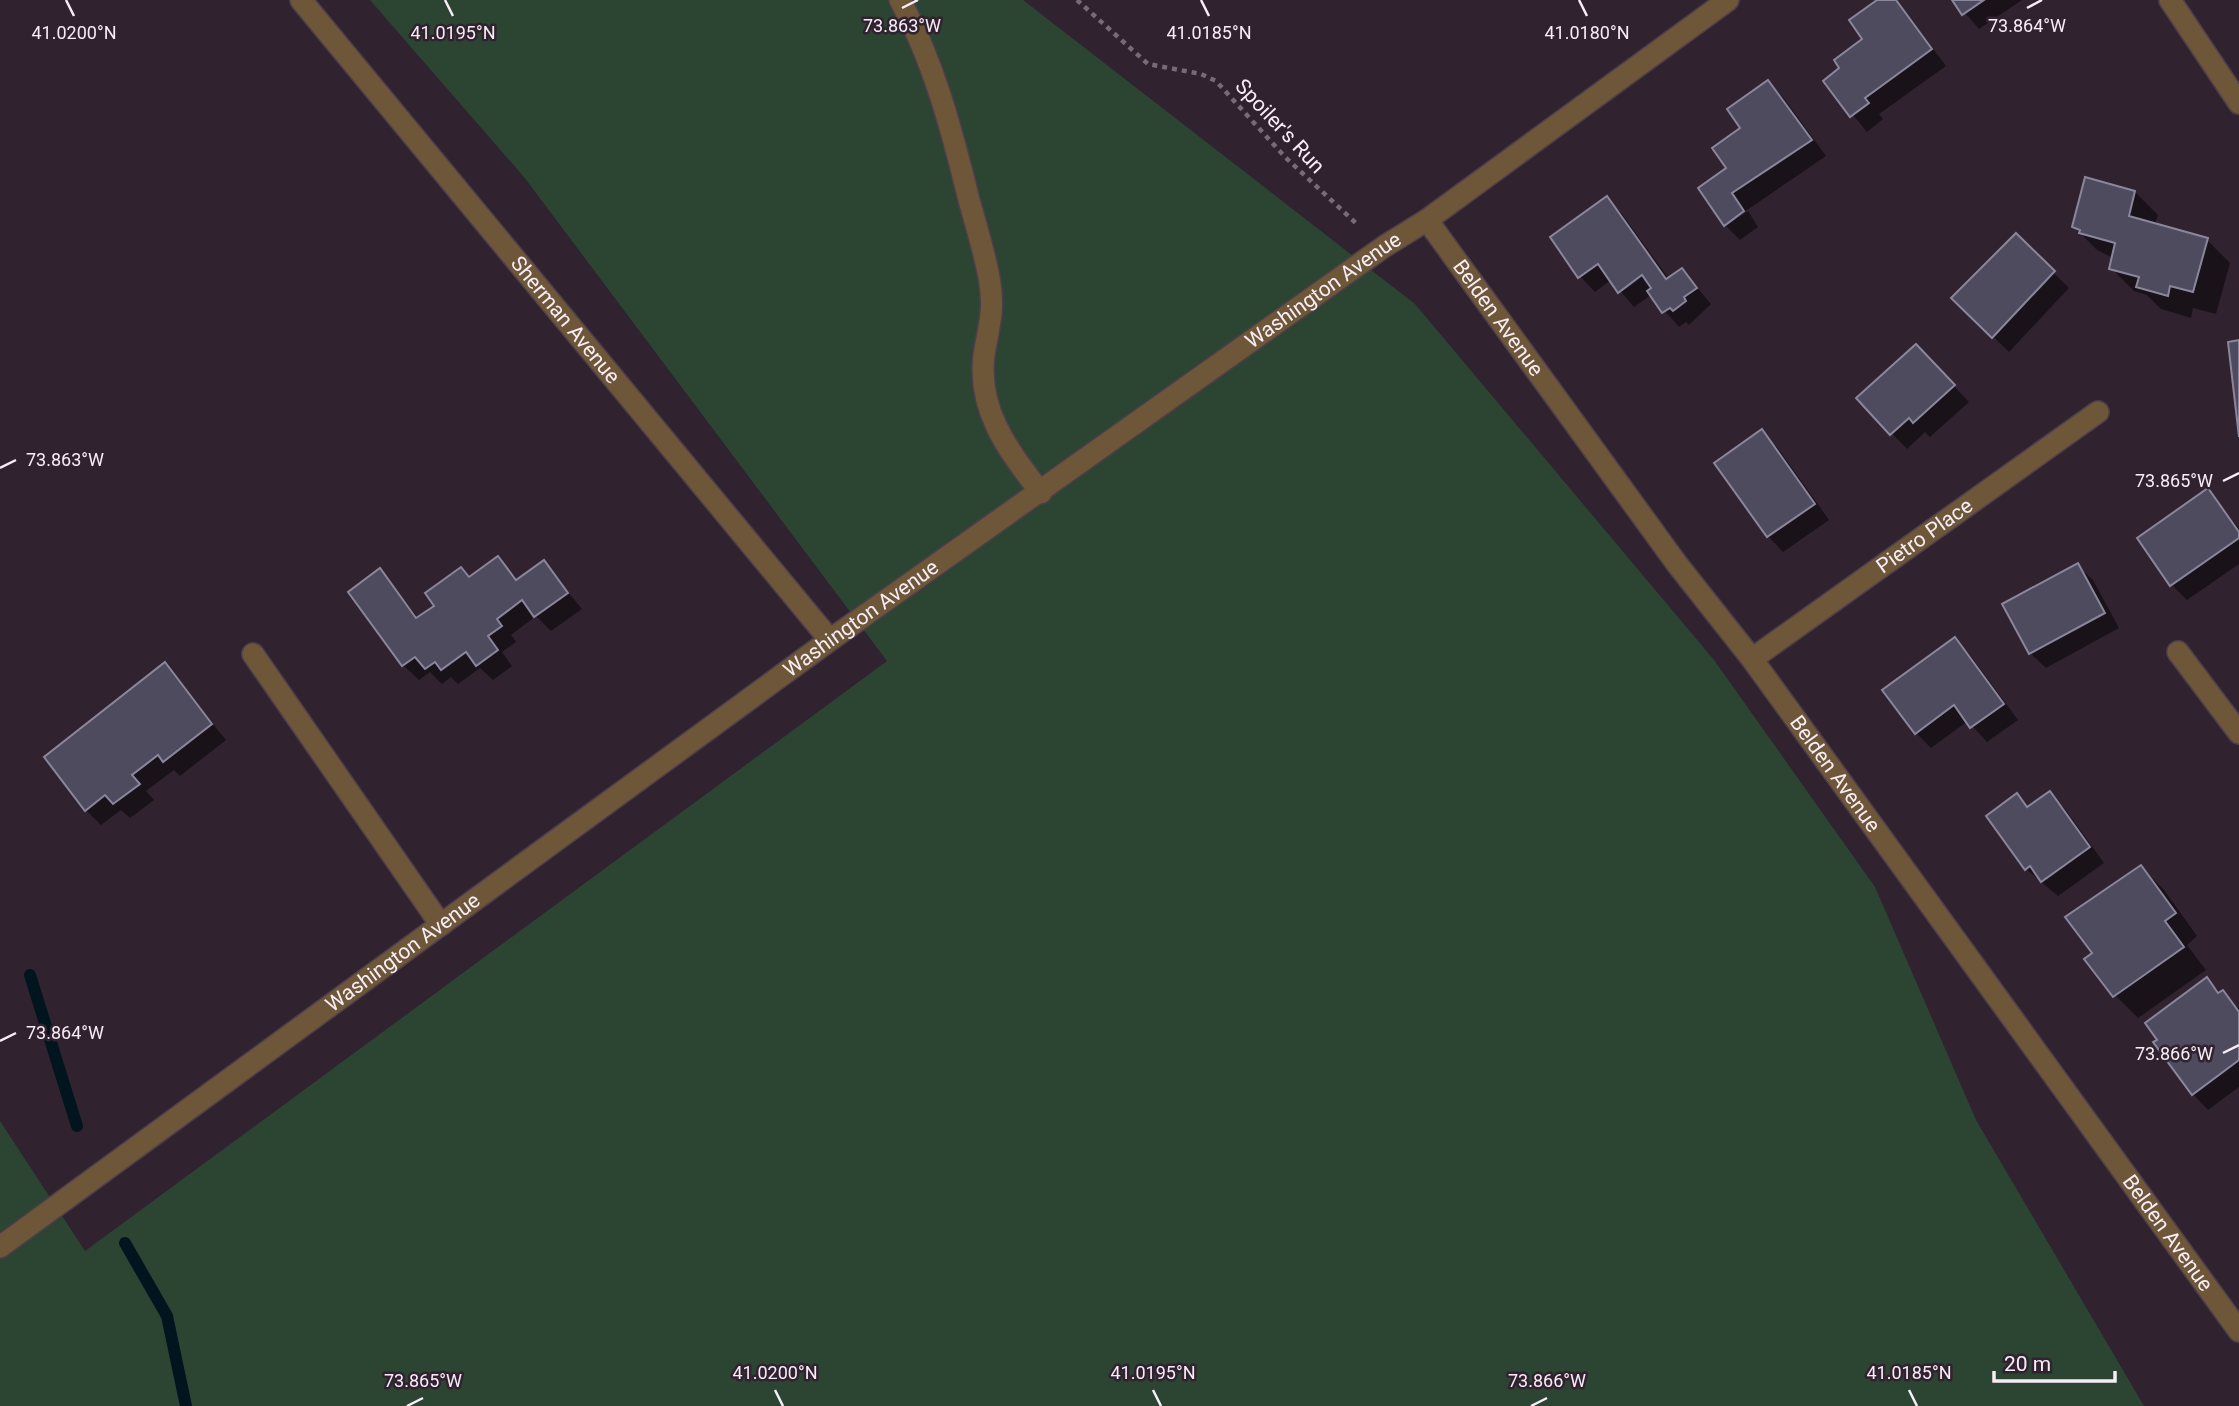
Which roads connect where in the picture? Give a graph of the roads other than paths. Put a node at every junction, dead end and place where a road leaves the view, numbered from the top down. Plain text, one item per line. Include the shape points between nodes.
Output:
1 (301, 0) edge
2 (900, 0) edge
3 (1728, 0) edge
4 (2170, 0) edge
5 (2239, 103) edge
6 (1427, 220) junction
7 (2098, 412) dead end
8 (1041, 493) junction
9 (830, 640) junction
10 (2178, 652) dead end
11 (253, 654) dead end
12 (1752, 659) junction
13 (2239, 733) edge
14 (441, 925) junction
15 (0, 1247) edge
16 (2239, 1331) edge

1 - 9 street, Sherman Avenue
2 - 8 street via 929,60 989,278 993,318 984,356 984,388 991,420
3 - 6 street, Washington Avenue
4 - 5 street
6 - 8 street, Washington Avenue
6 - 12 street, Belden Avenue via 1661,543
7 - 12 street, Pietro Place
8 - 9 street, Washington Avenue
9 - 14 street, Washington Avenue
10 - 13 street
11 - 14 street
12 - 16 street, Belden Avenue
14 - 15 street, Washington Avenue

